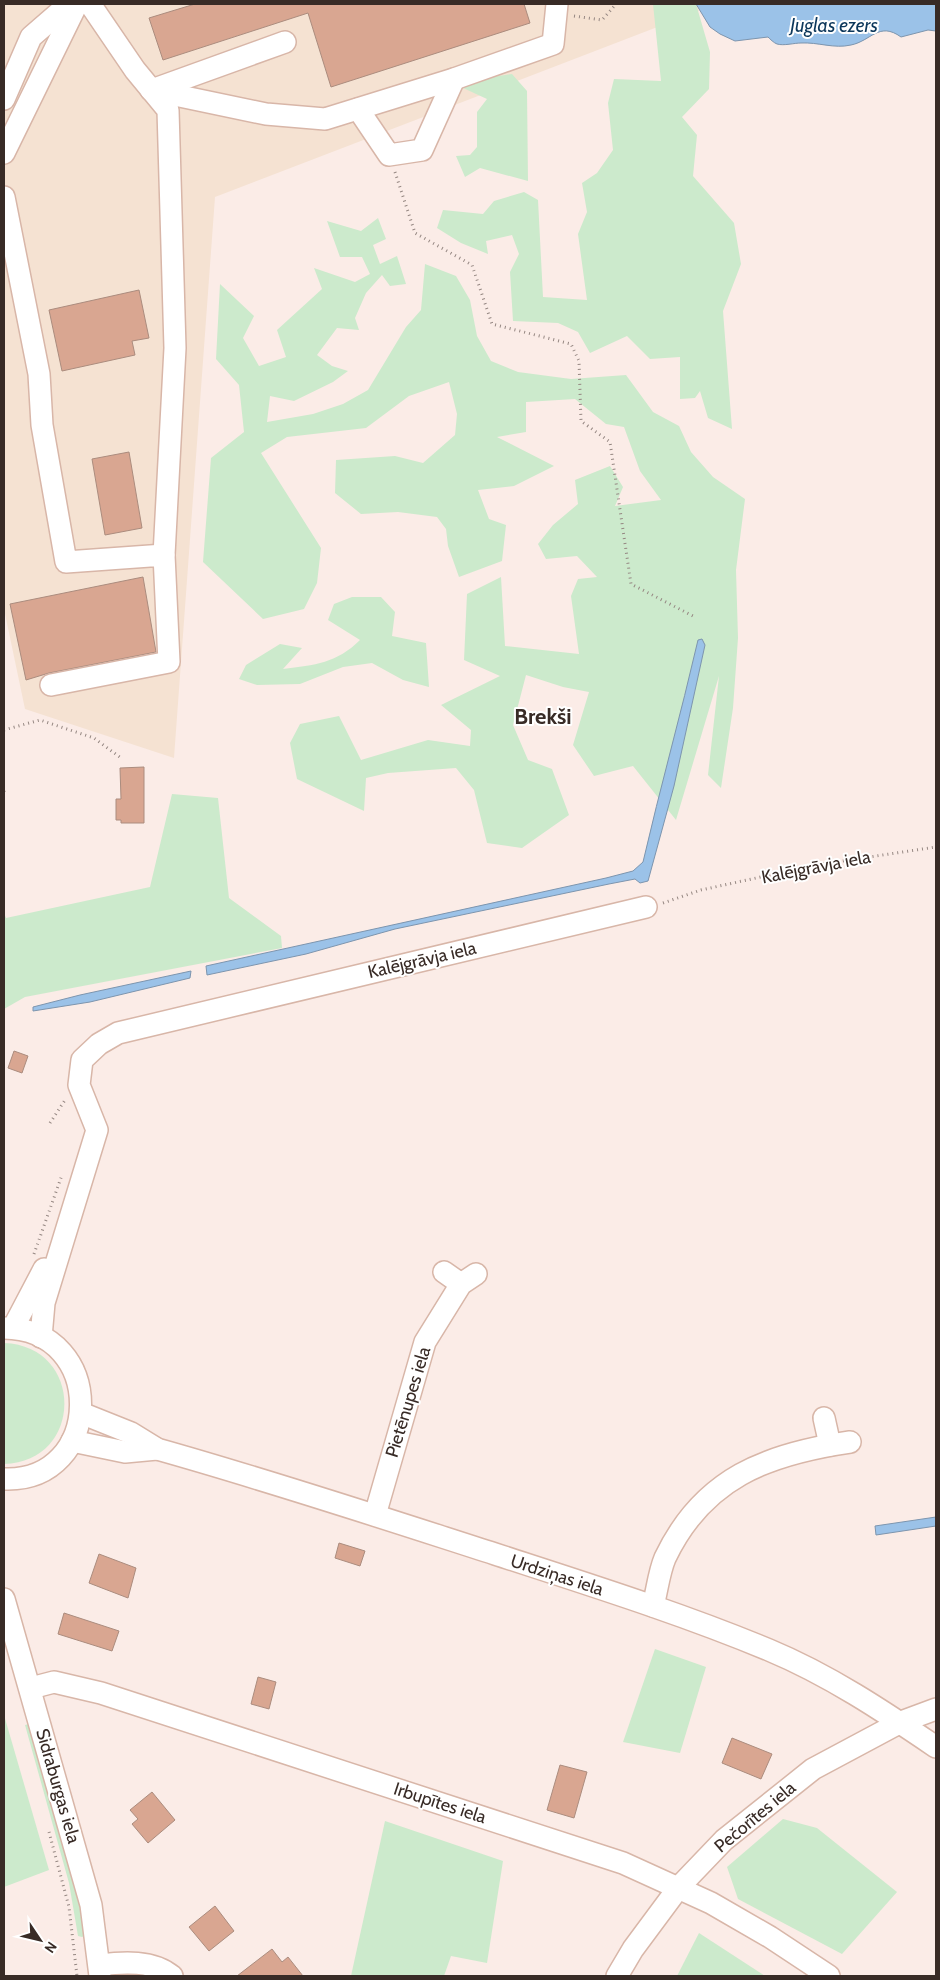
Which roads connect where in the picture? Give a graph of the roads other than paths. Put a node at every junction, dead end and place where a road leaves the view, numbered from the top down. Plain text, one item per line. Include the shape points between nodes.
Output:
1 (70, 4) edge
2 (77, 4) edge
3 (90, 4) edge
4 (564, 9) edge
5 (285, 42) dead end
6 (454, 79) junction
7 (151, 90) junction
8 (4, 100) edge
9 (358, 109) junction
10 (4, 153) edge
11 (4, 196) edge
12 (164, 555) junction
13 (51, 685) dead end
14 (646, 907) road end
15 (67, 1221) junction
16 (444, 1272) dead end
17 (9, 1328) edge
18 (42, 1337) junction
19 (81, 1413) junction
20 (824, 1418) dead end
21 (72, 1441) junction
22 (157, 1449) junction
23 (4, 1479) edge
24 (375, 1515) junction
25 (4, 1599) edge
26 (653, 1606) junction
27 (30, 1688) junction
28 (936, 1709) edge
29 (901, 1722) junction
30 (936, 1747) edge
31 (680, 1887) junction
32 (100, 1971) edge
33 (172, 1976) edge
34 (616, 1976) edge
35 (830, 1976) edge

1 - 8 street via 31,37
2 - 10 street
3 - 7 street
4 - 6 street via 553,44
5 - 7 street
6 - 9 street
6 - 9 street via 422,150 389,155
7 - 9 street via 266,114 325,120
7 - 12 street via 168,110 175,338
11 - 12 street via 39,374 42,425 66,562
12 - 13 street via 168,662
14 - 15 street, Kalējgrāvja iela via 118,1032 82,1060 78,1085 97,1130
15 - 17 street
15 - 18 street via 42,1313
16 - 24 street, Pietēnupes iela via 468,1279 425,1342
17 - 18 street
18 - 19 street via 60,1350 73,1369 80,1390
19 - 21 street
19 - 22 street, Urdziņas iela via 131,1433
20 - 26 street via 840,1444 753,1466 723,1484 692,1513 665,1559
21 - 22 street, Urdziņas iela via 125,1452
21 - 23 street via 41,1471
22 - 24 street, Urdziņas iela
24 - 26 street, Urdziņas iela
25 - 27 street, Sidraburgas iela
26 - 29 street, Urdziņas iela via 771,1651 849,1690
27 - 31 street, Irbupītes iela via 54,1682 101,1693 569,1843
27 - 32 street, Sidraburgas iela via 92,1905
28 - 29 street, Pečorītes iela
29 - 30 street, Urdziņas iela
29 - 31 street, Pečorītes iela via 806,1775 724,1840
31 - 34 street, Pečorītes iela
31 - 35 street, Irbupītes iela via 770,1937
32 - 33 street via 122,1962 145,1964

